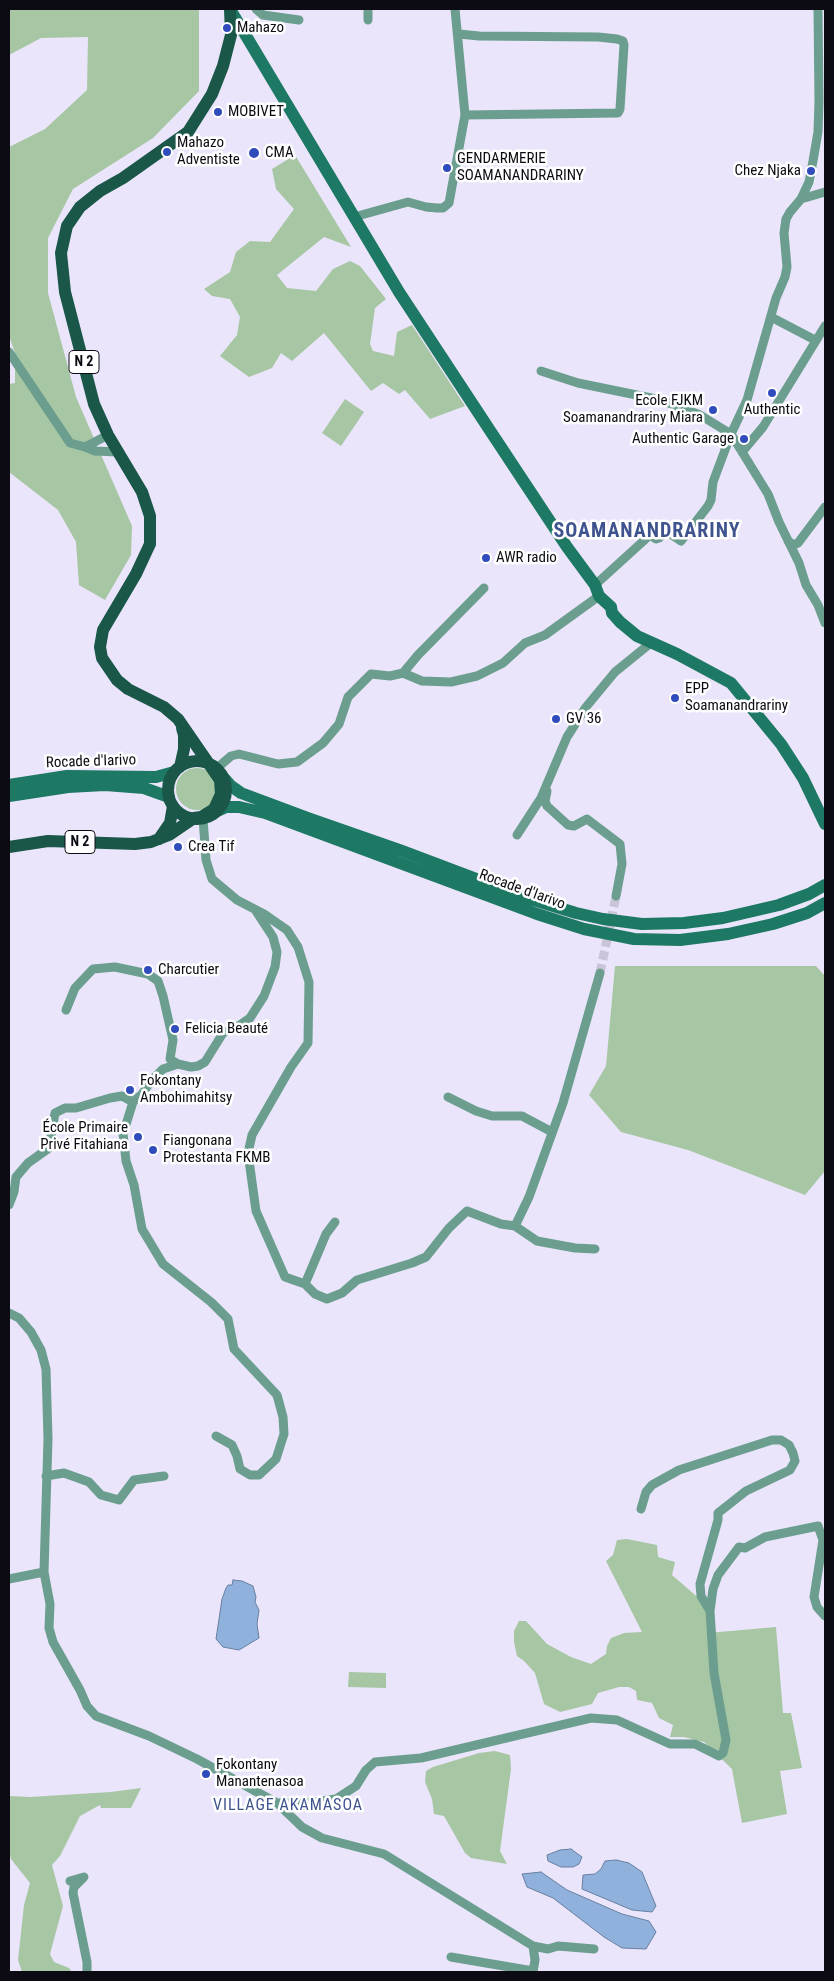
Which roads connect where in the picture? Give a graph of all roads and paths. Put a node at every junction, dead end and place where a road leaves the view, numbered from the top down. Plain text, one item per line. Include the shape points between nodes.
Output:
1 (230, 9) edge
2 (256, 9) edge
3 (368, 9) edge
4 (456, 9) edge
5 (818, 9) edge
6 (299, 20) dead end
7 (368, 20) dead end
8 (459, 34) junction
9 (465, 115) junction
10 (822, 120) edge
11 (825, 192) edge
12 (801, 200) junction
13 (354, 217) junction
14 (771, 317) junction
15 (825, 326) edge
16 (815, 340) junction
17 (9, 352) edge
18 (541, 371) dead end
19 (731, 434) junction
20 (108, 435) junction
21 (85, 447) junction
22 (117, 452) junction
23 (742, 452) junction
24 (825, 506) edge
25 (788, 541) junction
26 (484, 588) dead end
27 (597, 590) junction
28 (825, 623) edge
29 (652, 642) junction
30 (403, 673) junction
31 (180, 723) junction
32 (177, 769) junction
33 (216, 769) junction
34 (548, 784) junction
35 (9, 785) edge
36 (9, 796) edge
37 (171, 801) junction
38 (215, 812) junction
39 (198, 818) junction
40 (825, 824) edge
41 (517, 835) dead end
42 (158, 839) junction
43 (9, 847) edge
44 (825, 885) edge
45 (616, 896) tunnel mouth
46 (825, 903) edge
47 (256, 910) junction
48 (600, 973) tunnel mouth
49 (66, 1010) dead end
50 (178, 1064) junction
51 (448, 1097) dead end
52 (132, 1102) junction
53 (552, 1132) junction
54 (9, 1205) edge
55 (335, 1222) dead end
56 (515, 1226) junction
57 (595, 1250) dead end
58 (305, 1284) junction
59 (9, 1313) edge
60 (216, 1436) dead end
61 (46, 1476) junction
62 (164, 1476) dead end
63 (641, 1509) dead end
64 (44, 1572) junction
65 (9, 1579) edge
66 (710, 1611) junction
67 (825, 1616) edge
68 (277, 1803) junction
69 (70, 1881) dead end
70 (533, 1946) junction
71 (594, 1948) dead end
72 (451, 1957) dead end
73 (533, 1971) edge
74 (87, 1972) edge

1 - 13 main road
1 - 20 main road, N 2 via 232,35 223,66 212,94 188,132 100,191 80,207 67,226 61,253 65,292 94,404
2 - 6 street via 263,15
3 - 7 street
4 - 8 street
5 - 10 street
8 - 9 street
8 - 9 street via 598,37 617,39 624,45 618,113
9 - 13 street via 447,206 426,207 408,202
10 - 12 street via 809,182
11 - 12 street
12 - 14 street via 786,219 784,245 787,267
13 - 27 main road via 399,292
14 - 16 street
14 - 19 street via 747,400
15 - 16 street
16 - 23 street via 763,427
17 - 21 street via 70,443
18 - 19 street via 578,383 661,400 700,415
19 - 23 street
19 - 27 street via 713,482 708,506 686,537 681,541 666,531 659,538 650,536
20 - 21 street
20 - 22 main road, N 2
21 - 22 street
22 - 31 main road, N 2 via 142,492 150,516 150,544 103,630 102,658 117,680 164,707
23 - 25 street via 768,494
24 - 25 street via 798,543 794,545
25 - 28 street
26 - 30 street
27 - 29 main road via 620,622
27 - 30 street via 545,635 525,643 503,663 477,676 451,682 422,681
29 - 34 street via 615,672 586,707 567,736
29 - 40 main road via 731,683 781,744 803,778
30 - 33 street via 390,676 371,674 348,697 339,724 324,743 297,762 278,764 239,754 231,756
31 - 32 main road via 184,749
31 - 33 main road, N 2
32 - 33 main road via 188,762 198,761
32 - 35 main road, Rocade d'Iarivo via 156,776 67,776
32 - 37 main road via 169,783
33 - 38 main road via 226,790 223,802
33 - 39 main road, N 2 via 221,794 214,809
33 - 44 main road, Rocade d'Iarivo via 241,793 527,898 602,919 642,924 723,918 779,905
34 - 41 street
34 - 45 street via 546,804 568,825 574,826 587,819 620,844 622,864
36 - 37 main road, Rocade d'Iarivo via 68,786 105,785 144,788
37 - 39 main road via 186,816
37 - 42 main road via 170,823
38 - 39 main road, N 2
38 - 46 main road, Rocade d'Iarivo via 239,806 265,813 537,914 584,929 634,939 680,940 728,934 773,924 807,913
39 - 42 main road, N 2
39 - 47 street via 212,878 237,900
42 - 43 main road, N 2 via 135,844 48,841
47 - 50 street via 273,936 277,952 264,996 250,1018 224,1033 204,1062 191,1067
47 - 58 street via 287,930 298,947 310,982 308,1043 290,1067 252,1135 248,1153 256,1211 285,1277
48 - 53 street via 574,1068
49 - 50 street via 75,988 93,969 115,967 148,974 158,981 173,1040 170,1059
50 - 52 street via 163,1069
51 - 53 street via 492,1116 522,1116
52 - 54 street via 122,1096 65,1108 56,1113 49,1148 28,1163 16,1177
52 - 60 street via 123,1134 142,1229 163,1264 228,1319 234,1348 277,1395 283,1418 284,1434 276,1459 258,1475 250,1475 240,1469 232,1446
53 - 56 street
55 - 58 street via 326,1234
56 - 57 street via 537,1241
56 - 58 street via 501,1224 467,1210 426,1257 357,1280 342,1293 326,1300
59 - 61 street via 19,1318 31,1332 41,1350 46,1369
61 - 62 street via 64,1473 89,1482 101,1495 119,1500 134,1480
61 - 64 street
63 - 66 street via 646,1492 652,1485 679,1470 772,1440 781,1440 789,1445 795,1462 790,1470 746,1491 718,1513 700,1584 701,1596
64 - 65 street
64 - 68 street via 53,1642 87,1706 96,1716 197,1759
66 - 67 street via 718,1574 739,1547 745,1548 765,1537 818,1526 822,1540 814,1597
66 - 68 street via 714,1673 726,1740 719,1756 696,1744 670,1744 617,1720 591,1718 421,1758 376,1762 366,1770 356,1786 336,1800
68 - 70 street via 302,1827 322,1838 384,1854
69 - 74 street via 84,1877 74,1887 73,1893
70 - 71 street
70 - 73 street
72 - 73 street

